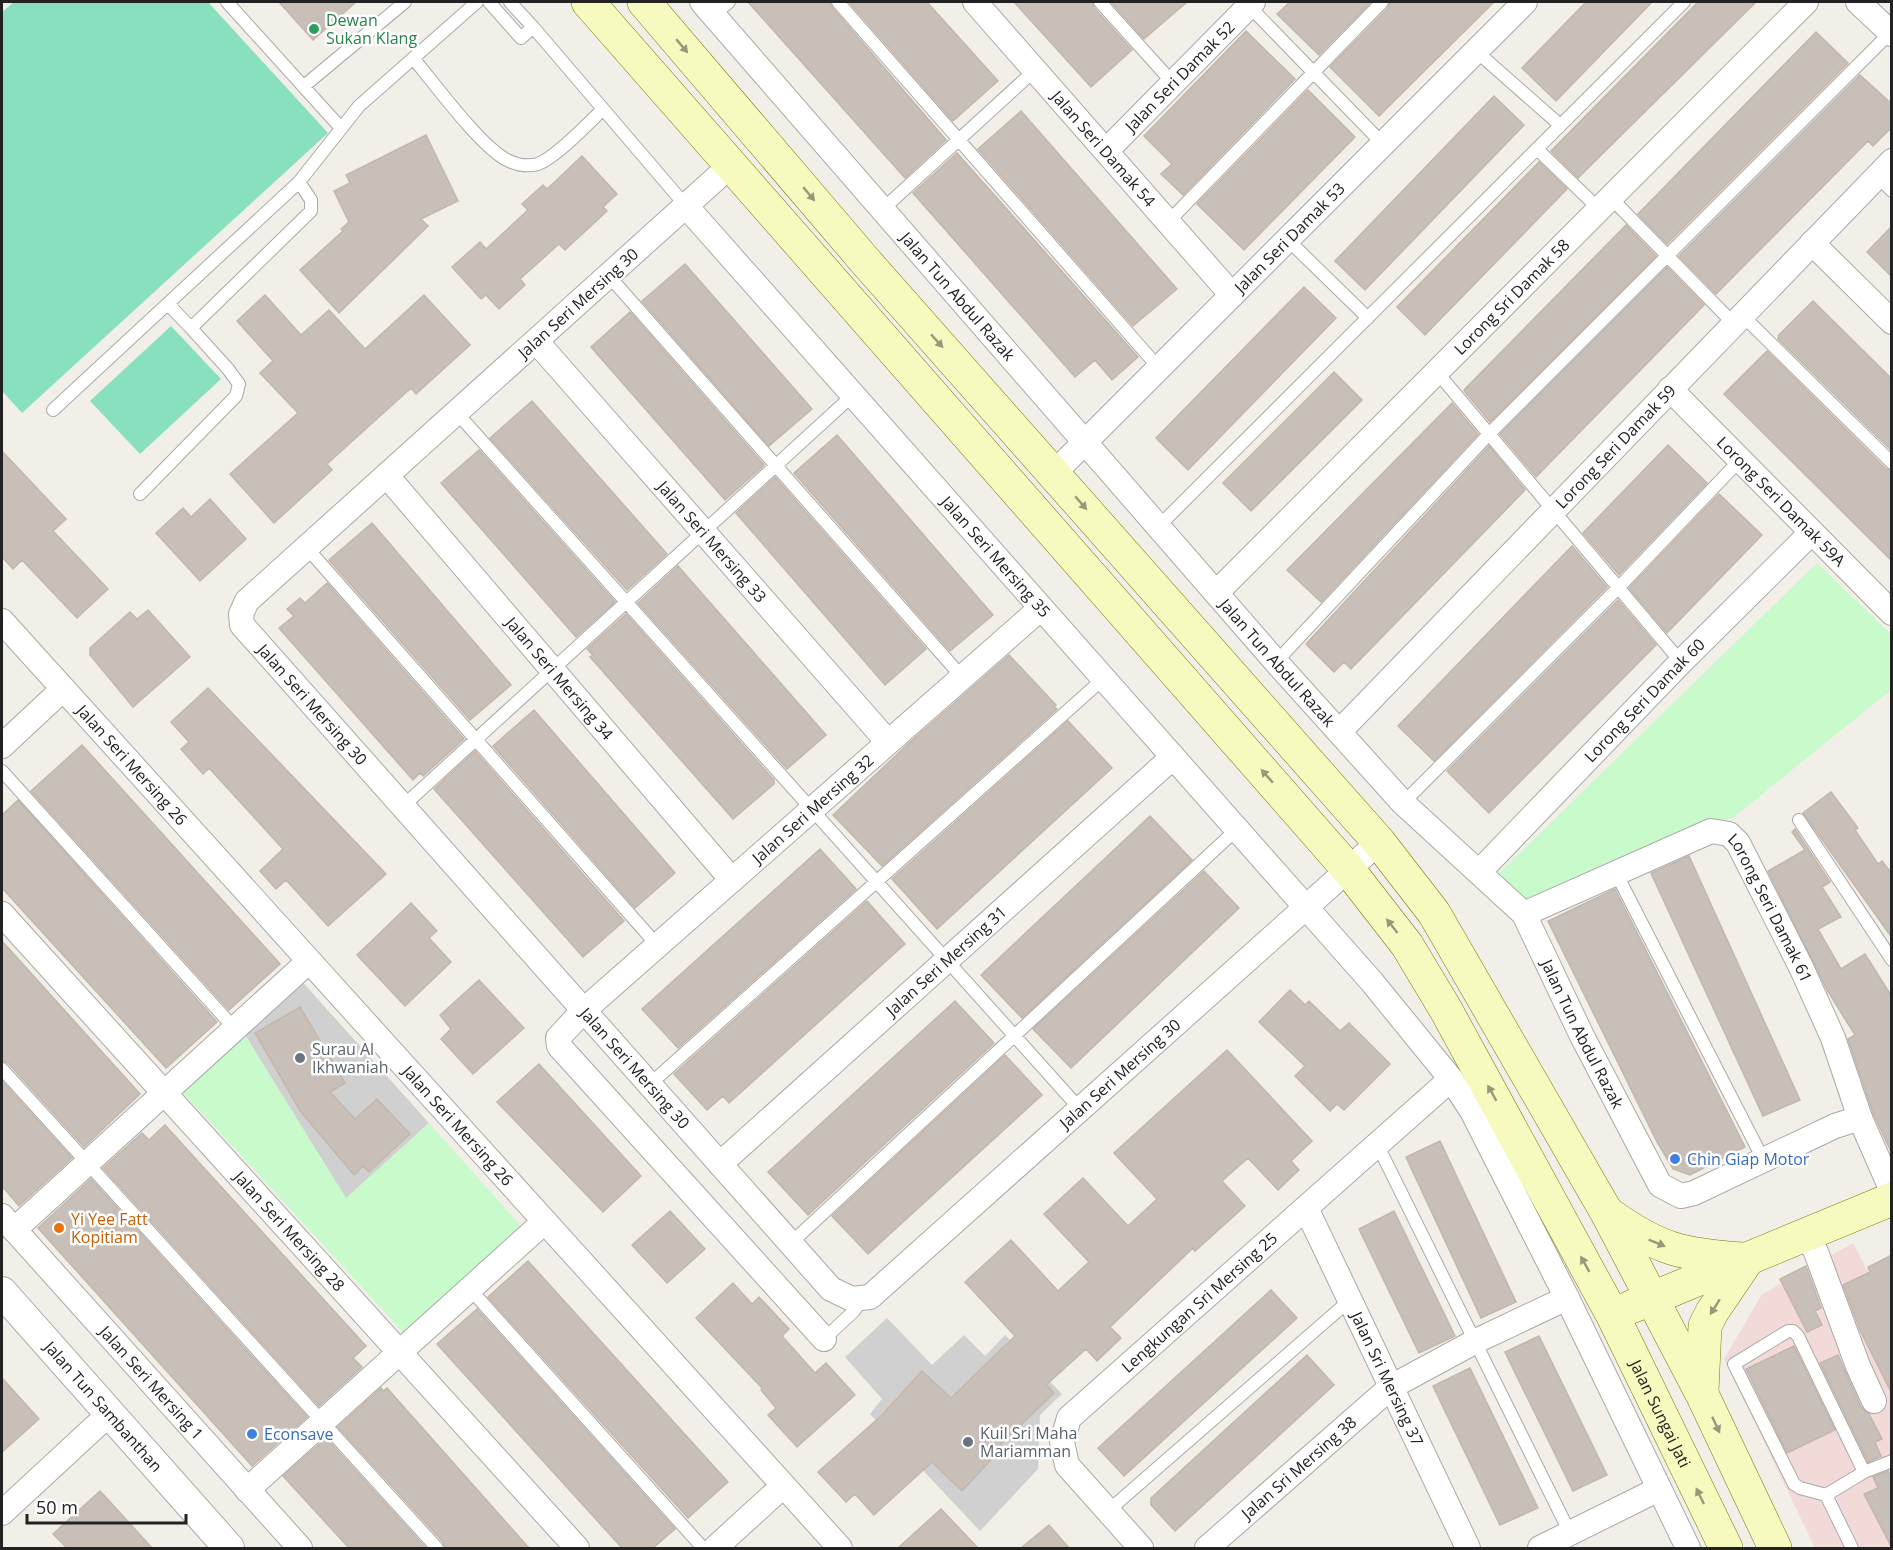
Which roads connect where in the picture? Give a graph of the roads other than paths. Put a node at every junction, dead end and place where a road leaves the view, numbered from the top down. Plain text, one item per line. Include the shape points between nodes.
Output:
1 (227, 2) edge
2 (405, 2) edge
3 (477, 2) edge
4 (489, 2) edge
5 (510, 2) edge
6 (588, 2) edge
7 (644, 2) edge
8 (838, 2) edge
9 (975, 2) edge
10 (1100, 2) edge
11 (1382, 2) edge
12 (1525, 2) edge
13 (1684, 2) edge
14 (1806, 2) edge
15 (1858, 2) edge
16 (1249, 3) edge
17 (715, 6) edge
18 (533, 27) junction
19 (1891, 33) edge
20 (1476, 51) junction
21 (413, 58) junction
22 (1035, 70) junction
23 (1312, 71) junction
24 (1173, 83) junction
25 (304, 87) junction
26 (602, 111) junction
27 (1560, 125) junction
28 (340, 127) junction
29 (959, 139) junction
30 (1383, 144) junction
31 (1537, 148) junction
32 (1106, 151) junction
33 (731, 165) junction
34 (1887, 176) edge
35 (299, 182) junction
36 (1605, 203) junction
37 (686, 206) junction
38 (883, 209) junction
39 (1168, 222) junction
40 (1287, 239) junction
41 (1812, 243) junction
42 (1666, 255) junction
43 (866, 262) junction
44 (609, 276) junction
45 (1232, 295) junction
46 (168, 304) junction
47 (1368, 318) junction
48 (1738, 319) junction
49 (1892, 322) edge
50 (191, 328) junction
51 (883, 338) junction
52 (536, 341) junction
53 (1159, 368) junction
54 (1436, 371) junction
55 (1670, 389) junction
56 (853, 396) junction
57 (53, 410) dead end
58 (457, 412) junction
59 (1489, 434) junction
60 (1085, 442) junction
61 (1740, 460) junction
62 (1892, 463) edge
63 (776, 466) junction
64 (1054, 473) junction
65 (387, 476) junction
66 (140, 494) dead end
67 (1553, 510) junction
68 (1160, 526) junction
69 (704, 532) junction
70 (1811, 533) junction
71 (307, 548) junction
72 (1619, 587) junction
73 (1216, 592) junction
74 (626, 603) junction
75 (1041, 608) junction
76 (1892, 613) edge
77 (2, 621) edge
78 (1276, 662) junction
79 (1681, 662) junction
80 (552, 669) junction
81 (962, 677) junction
82 (1103, 679) junction
83 (63, 689) junction
84 (1340, 731) junction
85 (476, 739) junction
86 (888, 742) junction
87 (2, 746) edge
88 (1173, 758) junction
89 (2, 771) edge
90 (1403, 803) junction
91 (402, 807) junction
92 (811, 810) junction
93 (1799, 820) dead end
94 (1236, 830) junction
95 (1379, 842) junction
96 (1348, 869) junction
97 (1480, 871) junction
98 (1616, 873) junction
99 (732, 880) junction
100 (877, 884) junction
101 (1305, 907) junction
102 (2, 914) edge
103 (1524, 914) junction
104 (657, 945) junction
105 (1892, 960) edge
106 (309, 962) junction
107 (947, 962) junction
108 (583, 1011) junction
109 (235, 1029) junction
110 (1015, 1037) junction
111 (2, 1069) edge
112 (1450, 1079) junction
113 (650, 1085) junction
114 (164, 1093) junction
115 (1080, 1109) junction
116 (1860, 1118) junction
117 (1377, 1144) junction
118 (1763, 1159) junction
119 (87, 1163) junction
120 (720, 1164) junction
121 (1892, 1191) edge
122 (1892, 1199) edge
123 (1306, 1208) junction
124 (1608, 1213) junction
125 (544, 1222) junction
126 (8, 1223) edge
127 (791, 1243) junction
128 (1814, 1251) junction
129 (1749, 1259) junction
130 (470, 1289) junction
131 (2, 1292) edge
132 (1567, 1298) junction
133 (1651, 1298) junction
134 (862, 1300) junction
135 (1350, 1300) junction
136 (1613, 1316) junction
137 (824, 1339) joint
138 (1476, 1341) junction
139 (399, 1353) junction
140 (1391, 1387) junction
141 (1702, 1394) junction
142 (1874, 1401) dead end
143 (109, 1414) junction
144 (323, 1422) junction
145 (1892, 1461) edge
146 (1864, 1472) junction
147 (783, 1486) junction
148 (1659, 1489) junction
149 (248, 1490) junction
150 (1826, 1494) junction
151 (1108, 1511) junction
152 (2, 1512) edge
153 (1570, 1533) junction
154 (229, 1548) edge
155 (300, 1548) edge
156 (437, 1548) edge
157 (577, 1548) edge
158 (703, 1548) edge
159 (715, 1548) edge
160 (840, 1548) edge
161 (1141, 1548) edge
162 (1207, 1548) edge
163 (1468, 1548) edge
164 (1540, 1548) edge
165 (1688, 1548) edge
166 (1726, 1548) edge
167 (1775, 1548) edge
168 (1852, 1548) edge

1 - 25 lane
2 - 25 lane
3 - 21 lane
4 - 18 lane via 521,38
5 - 18 lane
6 - 33 main road
7 -> 43 main road
8 - 29 lane
9 - 22 street, Jalan Seri Damak 54
10 - 24 lane
11 - 23 lane
12 - 20 street, Jalan Seri Damak 53
13 - 27 lane
14 - 36 street, Lorong Sri Damak 58
15 - 19 street
16 - 23 lane
16 - 24 street, Jalan Seri Damak 52
17 - 38 street, Jalan Tun Abdul Razak
18 - 26 lane
19 - 42 lane
20 - 27 lane
20 - 30 street, Jalan Seri Damak 53
21 - 26 lane via 485,141 506,160 525,166 540,164
21 - 28 lane
22 - 29 lane
22 - 32 street, Jalan Seri Damak 54
23 - 30 lane
23 - 39 lane
24 - 32 street, Jalan Seri Damak 52
25 - 28 lane
26 - 37 lane
27 - 31 lane
28 - 35 lane
29 - 38 lane
29 - 53 lane
30 - 40 street, Jalan Seri Damak 53
31 - 36 lane
31 - 47 lane
32 - 39 street, Jalan Seri Damak 54
33 - 37 street, Jalan Seri Mersing 30
33 - 51 main road
34 - 41 street, Lorong Seri Damak 59
35 - 46 lane
35 - 50 lane via 311,200 311,211
36 - 42 lane
36 - 54 street, Lorong Sri Damak 58
37 - 44 street, Jalan Seri Mersing 30
37 - 56 street, Jalan Seri Mersing 35
38 - 60 street, Jalan Tun Abdul Razak
39 - 45 street, Jalan Seri Damak 54
40 - 45 street, Jalan Seri Damak 53
40 - 47 lane
41 - 48 street, Lorong Seri Damak 59
41 - 49 street
42 - 48 lane
42 - 59 lane
43 - 51 main road via 889,317
43 -> 64 main road
44 - 52 street, Jalan Seri Mersing 30
44 - 63 lane
45 - 53 street, Jalan Seri Damak 53
46 - 50 lane
46 - 57 lane
47 - 68 lane
48 - 55 street, Lorong Seri Damak 59
48 - 62 lane
50 - 66 lane via 234,376 238,384 236,396
96 -> 51 main road
52 - 58 street, Jalan Seri Mersing 30
52 - 69 street, Jalan Seri Mersing 33
53 - 60 street, Jalan Seri Damak 53
54 - 59 lane
54 - 73 street, Lorong Sri Damak 58
55 - 61 street, Lorong Seri Damak 59A
55 - 67 street, Lorong Seri Damak 59
56 - 63 lane
56 - 75 street, Jalan Seri Mersing 35
58 - 65 street, Jalan Seri Mersing 30
58 - 74 lane
59 - 67 lane
59 - 78 lane
60 - 64 street, Jalan Seri Damak 53
60 - 68 street, Jalan Tun Abdul Razak
61 - 70 street, Lorong Seri Damak 59A
61 - 72 lane
63 - 69 lane
63 - 81 lane
64 -> 95 main road
65 - 71 street, Jalan Seri Mersing 30
65 - 80 street, Jalan Seri Mersing 34
67 - 72 lane
67 - 84 street, Lorong Seri Damak 59
68 - 73 street, Jalan Tun Abdul Razak
69 - 74 lane
69 - 86 street, Jalan Seri Mersing 33
70 - 76 street, Lorong Seri Damak 59A
70 - 79 street, Lorong Seri Damak 60
71 - 85 lane
71 - 91 street, Jalan Seri Mersing 30 via 247,601 242,625
72 - 79 lane
72 - 90 lane
73 - 78 street, Jalan Tun Abdul Razak
74 - 80 lane
74 - 92 lane
75 - 81 street, Jalan Seri Mersing 32
75 - 82 street, Jalan Seri Mersing 35
77 - 83 street, Jalan Seri Mersing 26
78 - 84 street, Jalan Tun Abdul Razak
79 - 97 street, Lorong Seri Damak 60
80 - 85 lane
80 - 99 street, Jalan Seri Mersing 34
81 - 86 street, Jalan Seri Mersing 32
82 - 88 street, Jalan Seri Mersing 35
82 - 100 lane
83 - 87 street
83 - 106 street, Jalan Seri Mersing 26
84 - 90 street, Jalan Tun Abdul Razak
85 - 91 lane
85 - 104 lane
86 - 92 street, Jalan Seri Mersing 32
88 - 94 street, Jalan Seri Mersing 35
88 - 107 street, Jalan Seri Mersing 31
89 - 109 lane
90 - 97 street, Jalan Tun Abdul Razak
91 - 108 street, Jalan Seri Mersing 30
92 - 99 street, Jalan Seri Mersing 32
92 - 100 lane
93 - 105 lane
94 - 101 street, Jalan Seri Mersing 35
94 - 110 lane
95 - 96 street, Jalan Seri Mersing 30
95 - 124 main road via 1434,913
96 - 101 street, Jalan Seri Mersing 30
136 -> 96 main road via 1446,1010 1407,945
97 - 103 street, Jalan Tun Abdul Razak
98 - 103 street, Lorong Seri Damak 61
98 - 116 street, Lorong Seri Damak 61 via 1711,831 1729,834 1738,843 1833,1038
98 - 118 lane
99 - 104 street, Jalan Seri Mersing 32
100 - 107 lane
100 - 113 lane
101 - 112 street
101 - 115 street, Jalan Seri Mersing 30
102 - 114 street, Jalan Seri Mersing 28
103 - 118 street, Jalan Tun Abdul Razak via 1660,1185 1681,1196 1694,1193
104 - 108 street, Jalan Seri Mersing 32
106 - 109 street
106 - 125 street, Jalan Seri Mersing 26
107 - 110 lane
107 - 120 street, Jalan Seri Mersing 31
108 - 113 street, Jalan Seri Mersing 30
108 - 137 street, Jalan Seri Mersing 32 via 563,1029 559,1046
109 - 114 street
110 - 115 lane
110 - 127 lane
111 - 119 lane
112 - 117 street, Lengkungan Sri Mersing 25
112 - 132 street via 1472,1111
113 - 120 street, Jalan Seri Mersing 30
114 - 119 street
114 - 139 street, Jalan Seri Mersing 28
115 - 134 street, Jalan Seri Mersing 30 via 870,1297
116 - 118 street, Jalan Tun Abdul Razak
116 - 121 street, Lorong Seri Damak 61
117 - 123 street, Lengkungan Sri Mersing 25
117 - 138 lane
119 - 126 street
119 - 144 lane
120 - 127 street, Jalan Seri Mersing 30
122 - 128 main road
123 - 135 street, Jalan Sri Mersing 37
123 - 151 street, Lengkungan Sri Mersing 25 via 1070,1418 1062,1442 1067,1466
124 -> 129 main road via 1654,1243 1692,1255
124 - 133 main road
125 - 130 street
125 - 147 street, Jalan Seri Mersing 26
126 - 149 street, Jalan Seri Mersing 1
127 - 134 street, Jalan Seri Mersing 30 via 831,1289
128 - 129 main road
128 - 142 street
129 - 133 main road
129 -> 141 main road via 1705,1326
130 - 139 street
130 - 158 lane
131 - 143 street, Jalan Tun Sambanthan
132 - 138 street, Jalan Sri Mersing 38
132 - 148 street
133 - 136 main road
133 - 141 main road
134 - 137 lane
135 - 140 street, Jalan Sri Mersing 37
135 - 151 lane
166 -> 136 main road, Jalan Sungai Jati
138 - 140 street, Jalan Sri Mersing 38
138 - 153 lane
139 - 144 street
139 - 157 street, Jalan Seri Mersing 28
140 - 162 street, Jalan Sri Mersing 38
140 - 163 street, Jalan Sri Mersing 37
141 -> 167 main road
143 - 152 street
143 - 154 street, Jalan Tun Sambanthan
144 - 149 street
144 - 156 lane
145 - 146 lane
146 - 150 lane
146 - 150 lane via 1798,1336 1788,1331 1738,1359 1735,1369 1794,1484
147 - 159 street
147 - 160 street, Jalan Seri Mersing 26
148 - 153 street
148 - 165 street
149 - 155 street, Jalan Seri Mersing 1
150 - 168 lane
151 - 161 street, Lengkungan Sri Mersing 25
153 - 164 street

